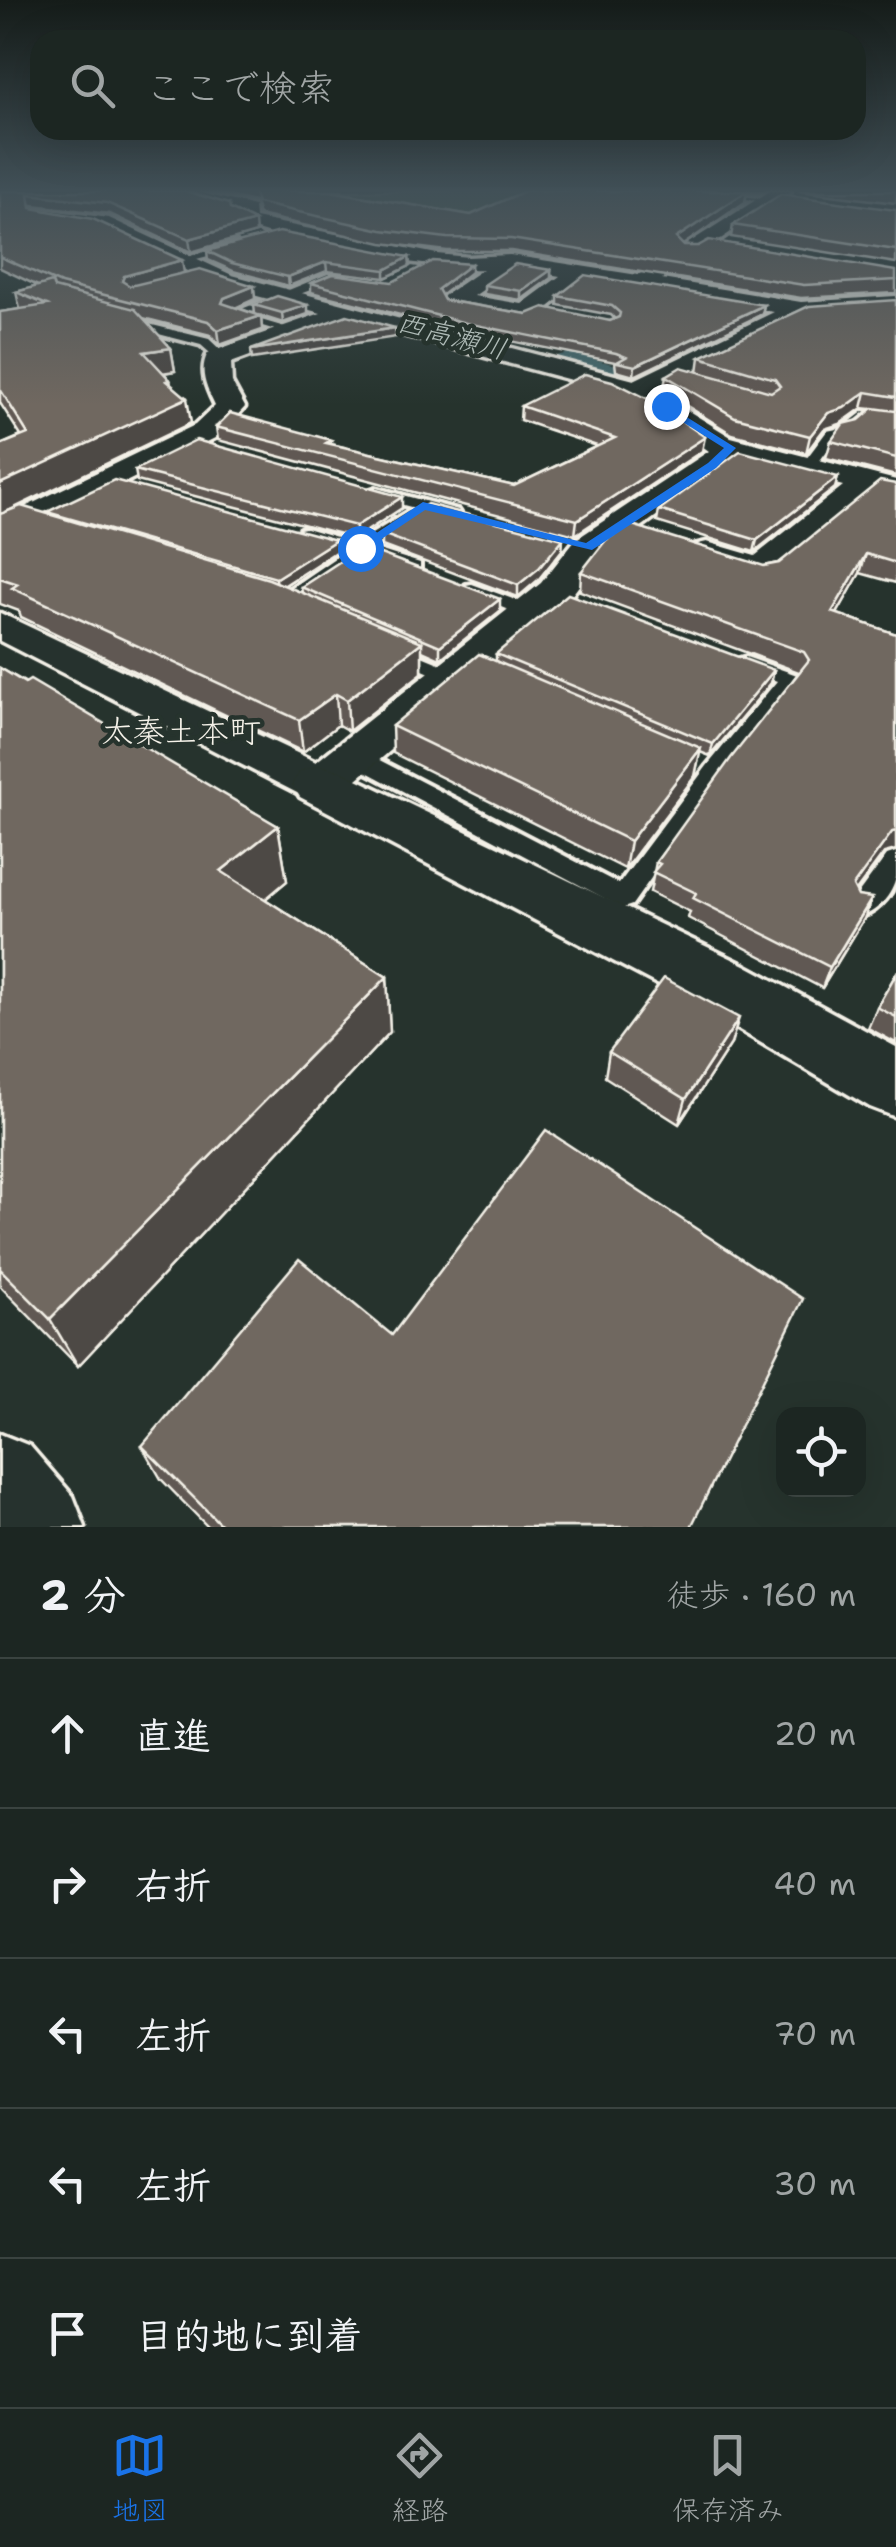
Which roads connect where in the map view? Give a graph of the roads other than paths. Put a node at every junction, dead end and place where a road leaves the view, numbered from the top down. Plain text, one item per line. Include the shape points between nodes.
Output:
1 (185, 262) edge
2 (206, 262) edge
3 (419, 262) edge
4 (492, 262) edge
5 (508, 262) edge
6 (518, 262) edge
7 (672, 262) edge
8 (195, 267) junction
9 (579, 272) junction
10 (350, 279) edge
11 (644, 281) junction
12 (292, 294) junction
13 (896, 303) edge
14 (801, 310) junction
15 (346, 312) junction
16 (111, 318) edge
17 (290, 333) junction
18 (222, 356) junction
19 (661, 381) junction
20 (896, 421) edge
21 (730, 448) junction
22 (808, 467) junction
23 (104, 481) junction
24 (881, 486) edge
25 (354, 488) edge
26 (141, 490) edge
27 (423, 506) junction
28 (478, 520) edge
29 (287, 528) edge
30 (9, 529) edge
31 (55, 535) edge
32 (592, 538) junction
33 (360, 548) junction
34 (436, 575) edge
35 (455, 582) edge
36 (552, 600) junction
37 (280, 602) edge
38 (0, 625) edge
39 (383, 646) edge
40 (718, 652) edge
41 (466, 670) junction
42 (336, 770) junction
43 (896, 861) edge
44 (862, 908) edge
45 (896, 1084) edge
46 (0, 1476) edge
47 (42, 1527) edge

1 - 8 street
2 - 8 lane
3 - 4 street
5 - 9 street via 453,300 544,309
6 - 9 street
7 - 11 street
8 - 12 street
9 - 11 street
10 - 12 lane via 332,276
11 - 14 street
12 - 15 street
12 - 17 lane via 233,316
13 - 14 street
14 - 19 street via 732,339
15 - 17 street
15 - 19 street
16 - 18 lane via 205,342
17 - 18 street
18 - 23 street via 218,383 230,407 200,442
19 - 21 street
20 - 22 lane via 864,415 847,431 832,434
21 - 22 street
21 - 32 street via 712,466
22 - 24 street
23 - 26 lane
23 - 30 street
24 - 32 street via 762,570
25 - 27 lane
27 - 28 lane
27 - 33 lane
29 - 33 lane
30 - 31 lane
32 - 36 street
33 - 34 lane
33 - 37 lane
35 - 36 lane
36 - 41 street
38 - 42 street
39 - 41 lane
40 - 42 lane via 790,679 706,767 623,898
41 - 42 street
42 - 45 street
43 - 44 lane
46 - 47 street

